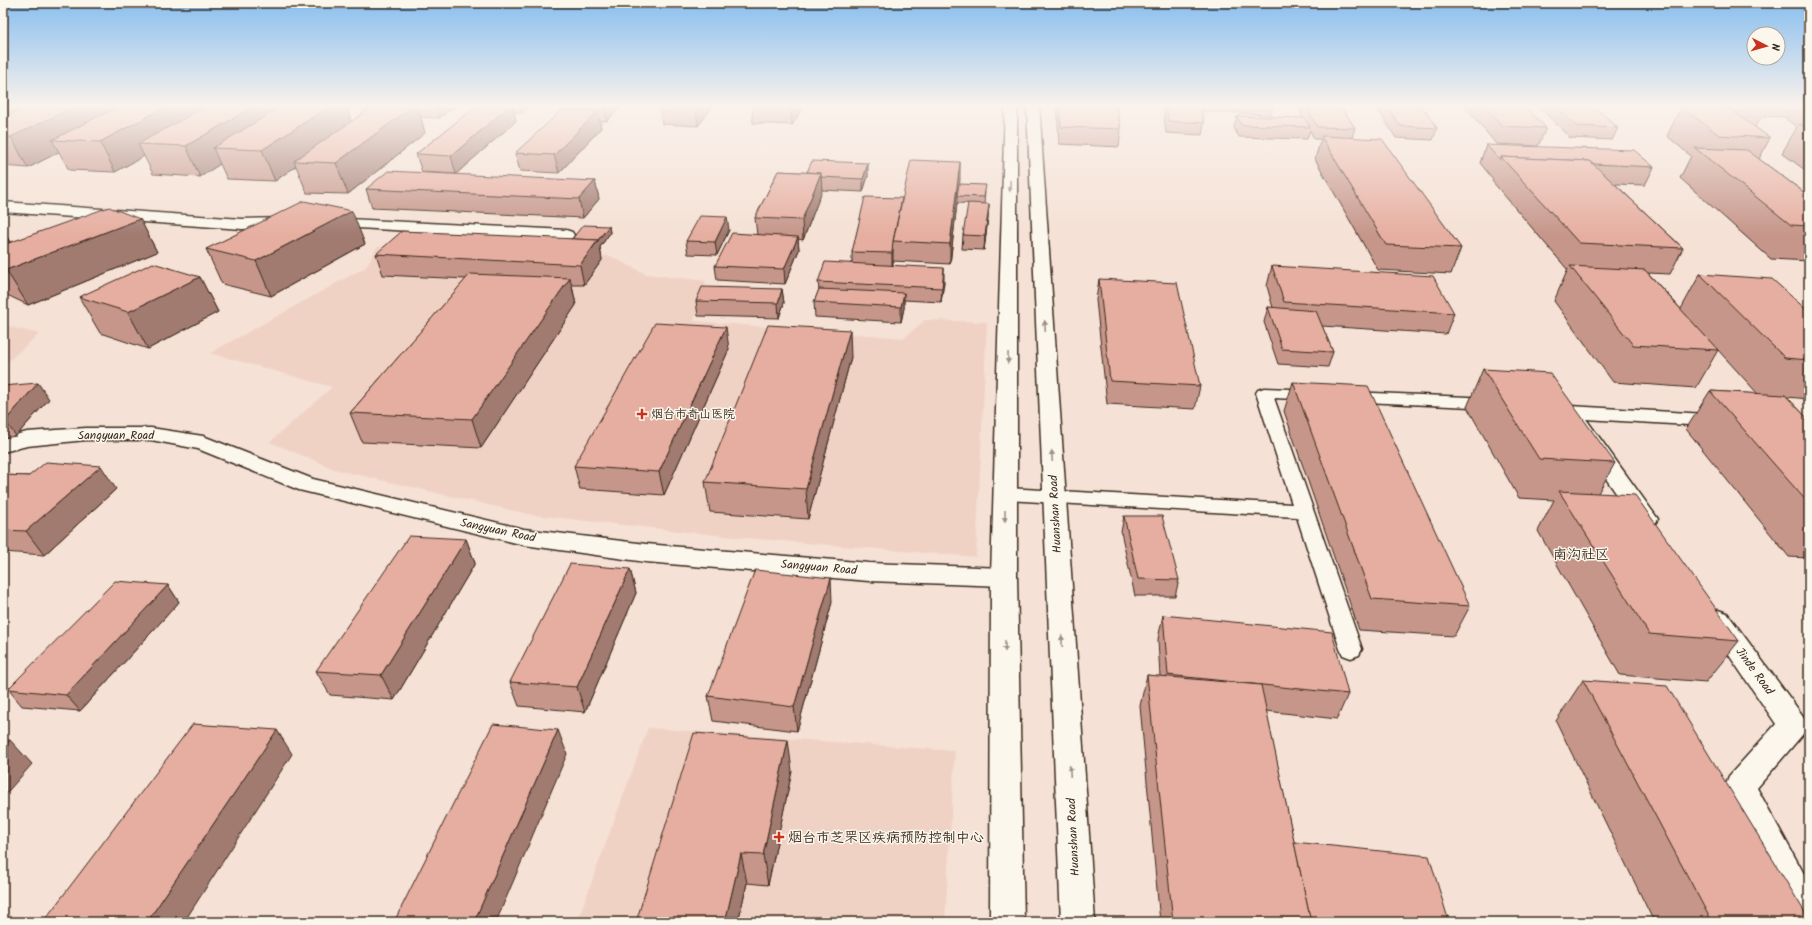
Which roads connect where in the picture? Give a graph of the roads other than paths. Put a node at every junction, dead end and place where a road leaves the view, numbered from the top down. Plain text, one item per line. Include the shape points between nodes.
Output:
1 (1010, 148) edge
2 (1036, 148) edge
3 (3, 207) edge
4 (566, 235) dead end
5 (1511, 404) edge
6 (1742, 422) edge
7 (3, 445) edge
8 (1006, 494) junction
9 (1054, 497) junction
10 (1304, 511) junction
11 (1658, 536) edge
12 (1004, 577) junction
13 (1705, 601) edge
14 (1351, 650) dead end
15 (1809, 916) edge
16 (1007, 922) edge
17 (1078, 922) edge

1 -> 8 main road
9 -> 2 main road, Huanshan Road
3 - 4 main road via 242,224 308,223
5 - 10 lane via 1264,393
6 - 11 main road via 1564,410
7 - 12 main road, Sangyuan Road via 28,439 86,434 151,434 203,443 307,486 524,537 654,554 869,572
8 - 9 lane
8 -> 12 main road
9 - 10 lane
17 -> 9 main road, Huanshan Road
10 - 14 lane
12 -> 16 main road
13 - 15 main road, Jinde Road via 1793,725 1740,786

